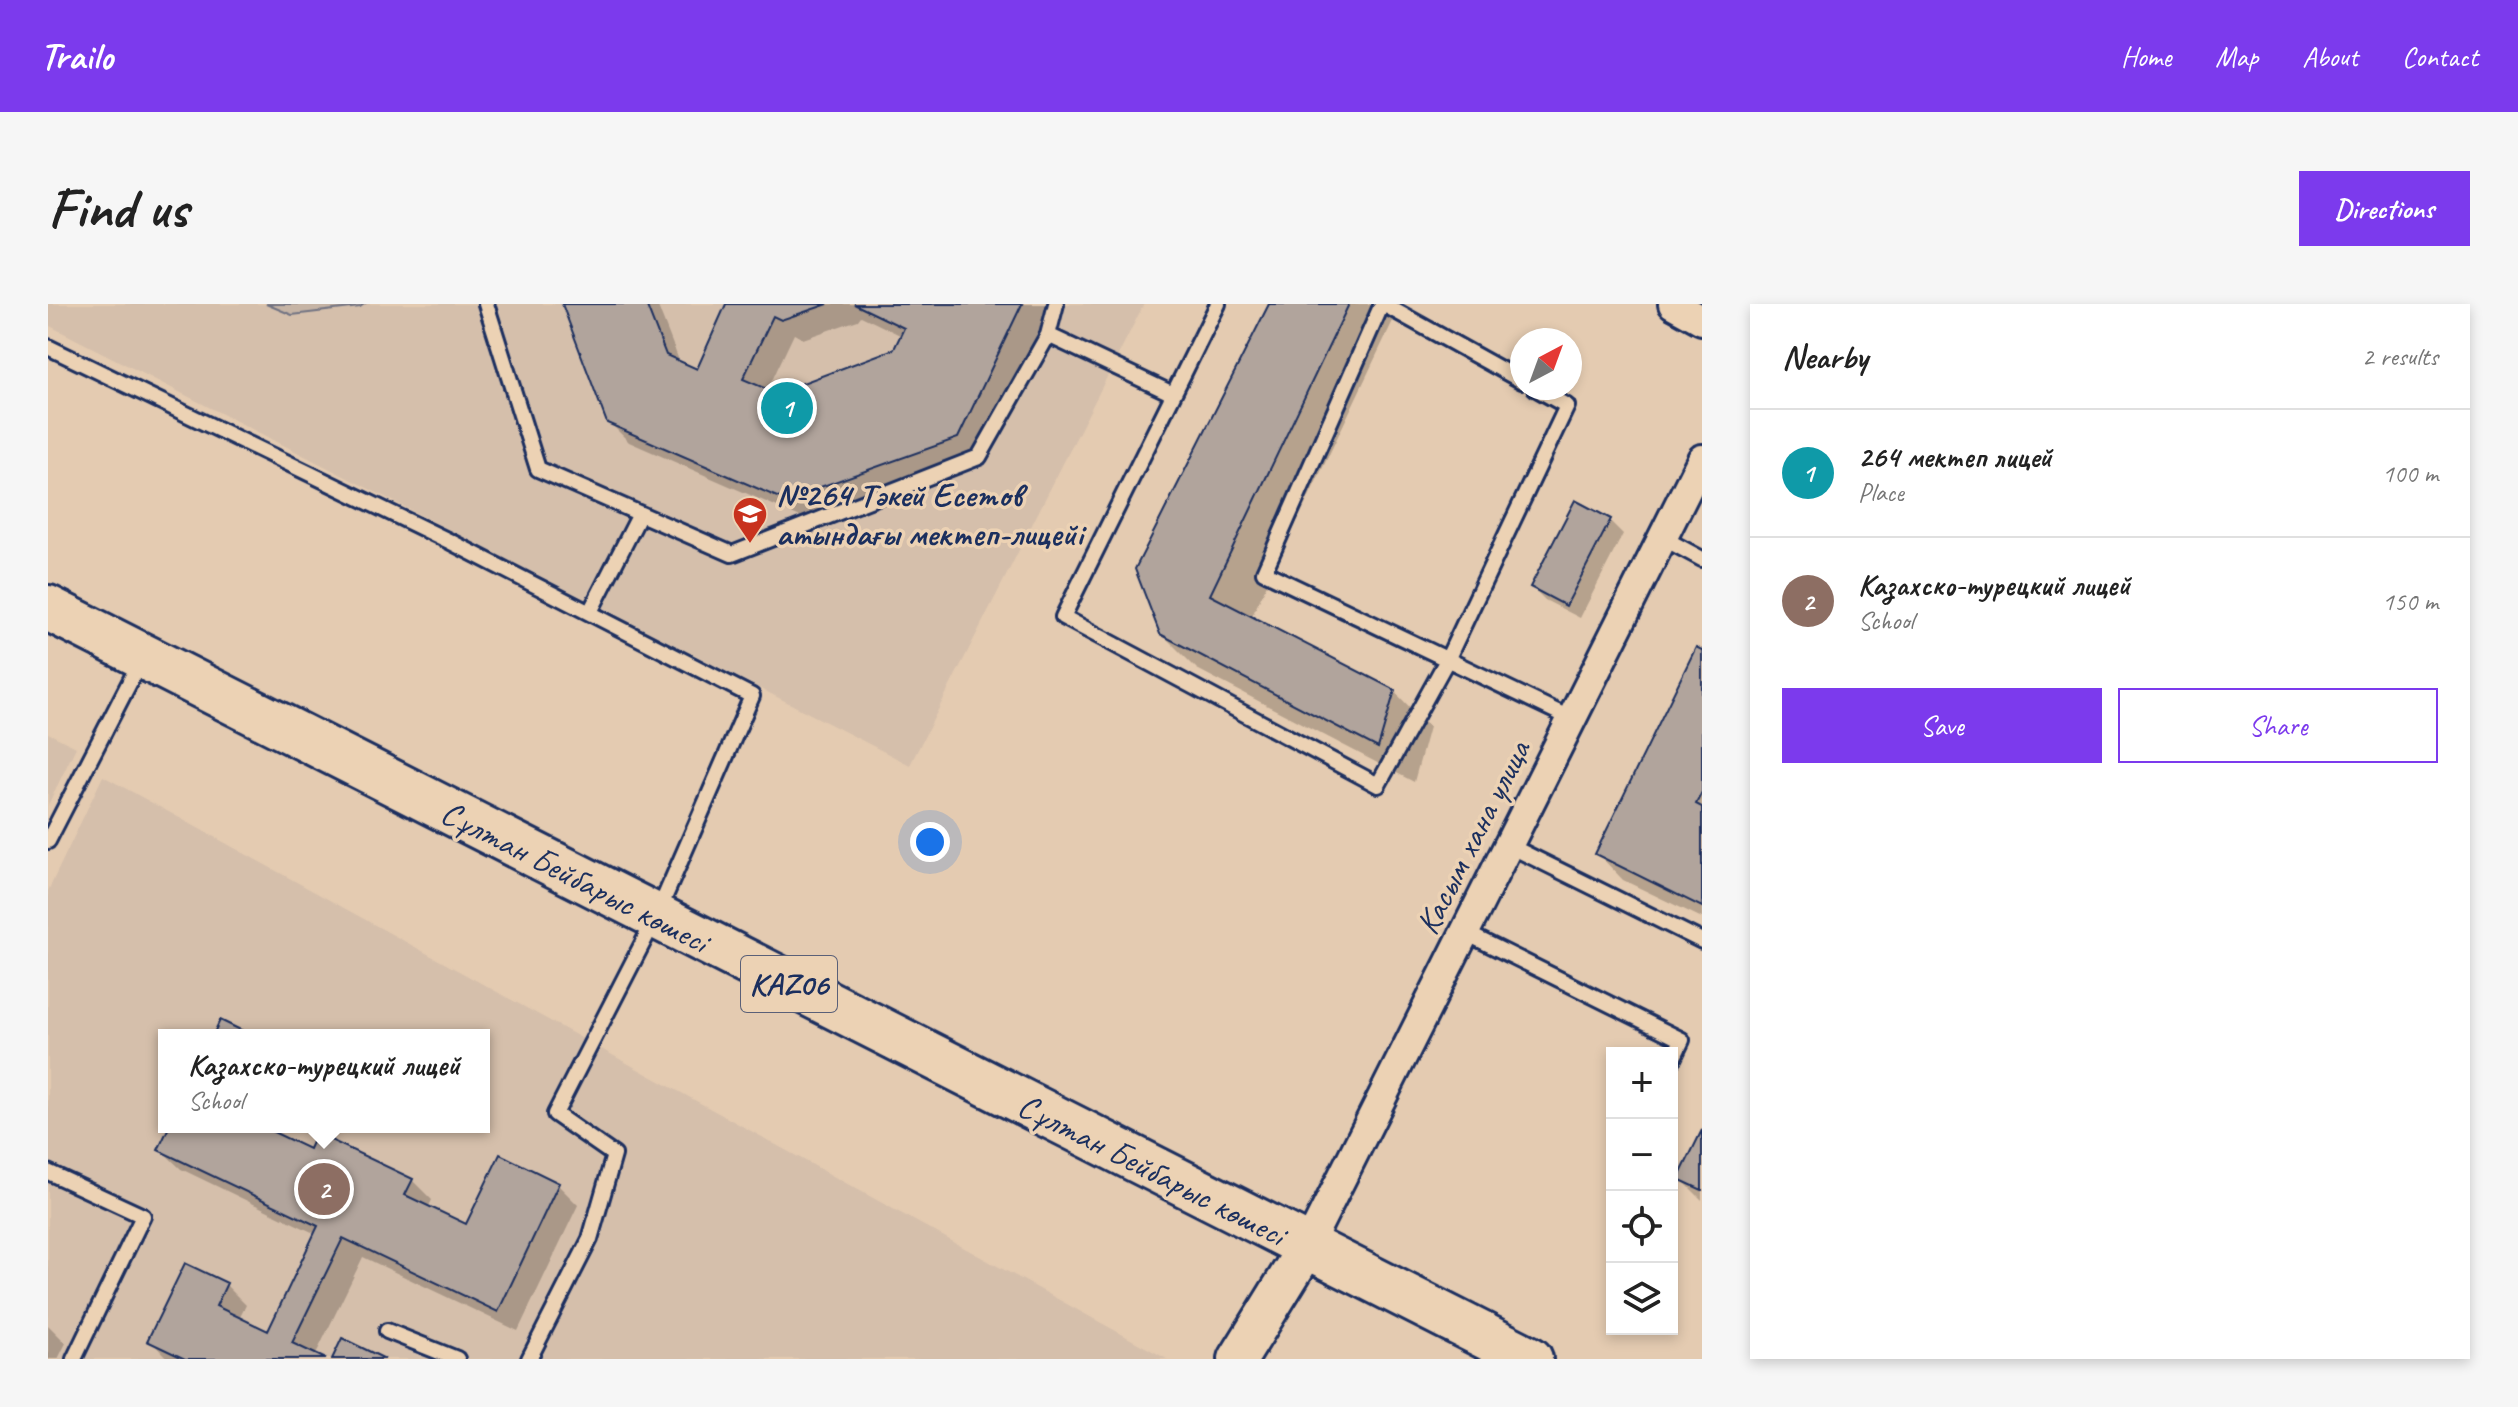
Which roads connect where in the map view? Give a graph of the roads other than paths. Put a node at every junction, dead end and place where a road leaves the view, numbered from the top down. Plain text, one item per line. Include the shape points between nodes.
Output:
1 (486, 304) edge
2 (1056, 304) edge
3 (1218, 304) edge
4 (1382, 304) edge
5 (1673, 304) edge
6 (1702, 320) edge
7 (1048, 335) junction
8 (48, 347) edge
9 (1510, 374) edge
10 (1173, 394) junction
11 (1556, 400) edge
12 (1702, 459) edge
13 (640, 514) junction
14 (1663, 538) junction
15 (1702, 559) edge
16 (48, 608) edge
17 (590, 612) junction
18 (143, 657) junction
19 (1447, 660) junction
20 (1572, 719) junction
21 (48, 841) edge
22 (1508, 845) junction
23 (656, 917) junction
24 (1464, 932) junction
25 (1702, 941) edge
26 (1678, 1048) edge
27 (48, 1172) edge
28 (1307, 1247) junction
29 (387, 1331) dead end
30 (74, 1359) edge
31 (457, 1359) edge
32 (529, 1359) edge
33 (1238, 1359) edge
34 (1530, 1359) edge

1 - 13 lane via 538,469
2 - 7 lane
3 - 10 lane
4 - 9 lane
4 - 19 lane via 1264,572
5 - 6 street
7 - 10 lane
7 - 13 lane via 979,457 732,554
8 - 17 lane
10 - 19 lane via 1063,617 1378,785
11 - 19 lane via 1567,406
12 - 14 street, Касым хана улица
13 - 17 lane
14 - 15 lane
14 - 20 street, Касым хана улица
16 - 18 main road, Сұлтан Бейбарыс көшесі / KAZ06
17 - 23 lane via 752,696
18 - 21 lane
18 - 23 main road, Сұлтан Бейбарыс көшесі / KAZ06
19 - 20 lane
20 - 22 street, Касым хана улица
22 - 24 street, Касым хана улица
22 - 25 lane
23 - 28 main road, Сұлтан Бейбарыс көшесі / KAZ06
23 - 32 lane via 555,1114 614,1155 590,1239
24 - 26 lane via 1682,1040
24 - 28 street, Касым хана улица
27 - 30 lane via 143,1216
28 - 33 street
28 - 34 main road, Сұлтан Бейбарыс көшесі / KAZ06
29 - 31 lane

